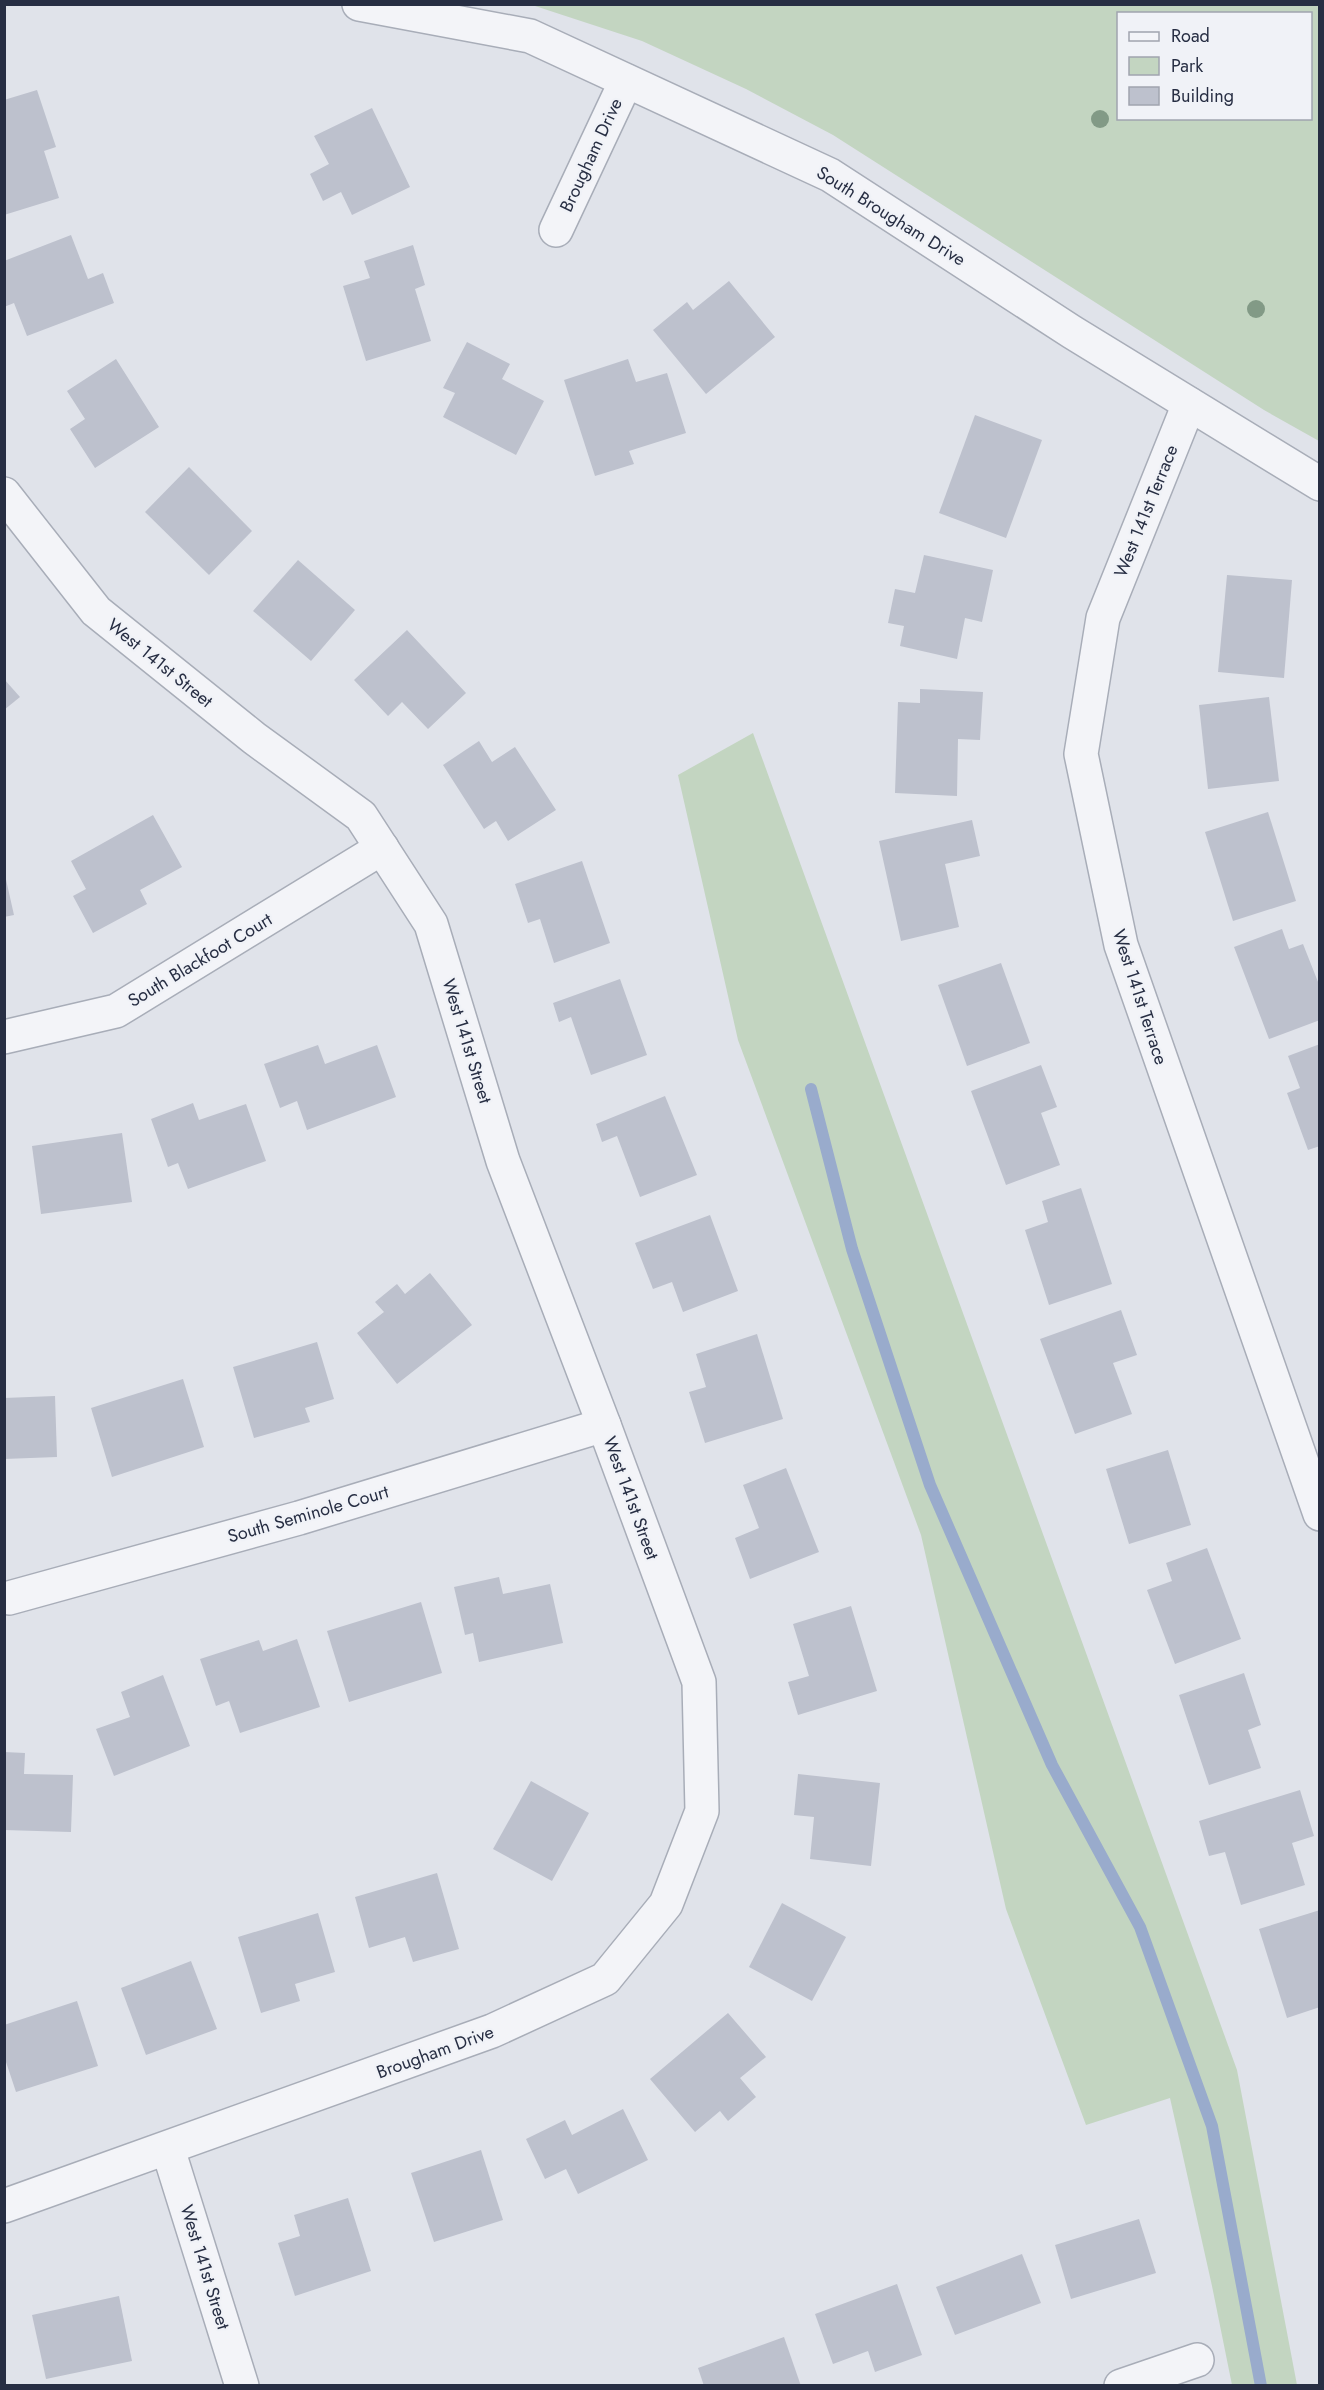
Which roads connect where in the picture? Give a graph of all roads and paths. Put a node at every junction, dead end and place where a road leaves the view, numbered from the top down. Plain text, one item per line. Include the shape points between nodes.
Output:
1 (359, 4) edge
2 (626, 81) junction
3 (556, 230) dead end
4 (1189, 404) junction
5 (1320, 484) edge
6 (4, 494) edge
7 (382, 848) junction
8 (4, 1037) edge
9 (604, 1425) junction
10 (1320, 1514) edge
11 (9, 1598) dead end
12 (701, 1735) joint
13 (168, 2149) junction
14 (4, 2206) edge
15 (1197, 2360) dead end
16 (242, 2385) edge
17 (1121, 2385) edge

1 - 2 street, South Brougham Drive via 530,36
2 - 3 street, Brougham Drive
2 - 4 street, South Brougham Drive via 830,175
4 - 5 street, South Brougham Drive
4 - 10 street, West 141st Terrace via 1103,618 1081,754 1120,945
6 - 7 street, West 141st Street via 96,611 254,738 361,816
7 - 8 street, South Blackfoot Court via 116,1011
7 - 9 street, West 141st Street via 431,924 503,1161
9 - 11 street, South Seminole Court via 299,1518
9 - 12 street, West 141st Street via 699,1682
12 - 13 street, Brougham Drive via 702,1811 666,1904 605,1978 492,2031
13 - 14 street, Brougham Drive
13 - 16 street, West 141st Street
15 - 17 street

